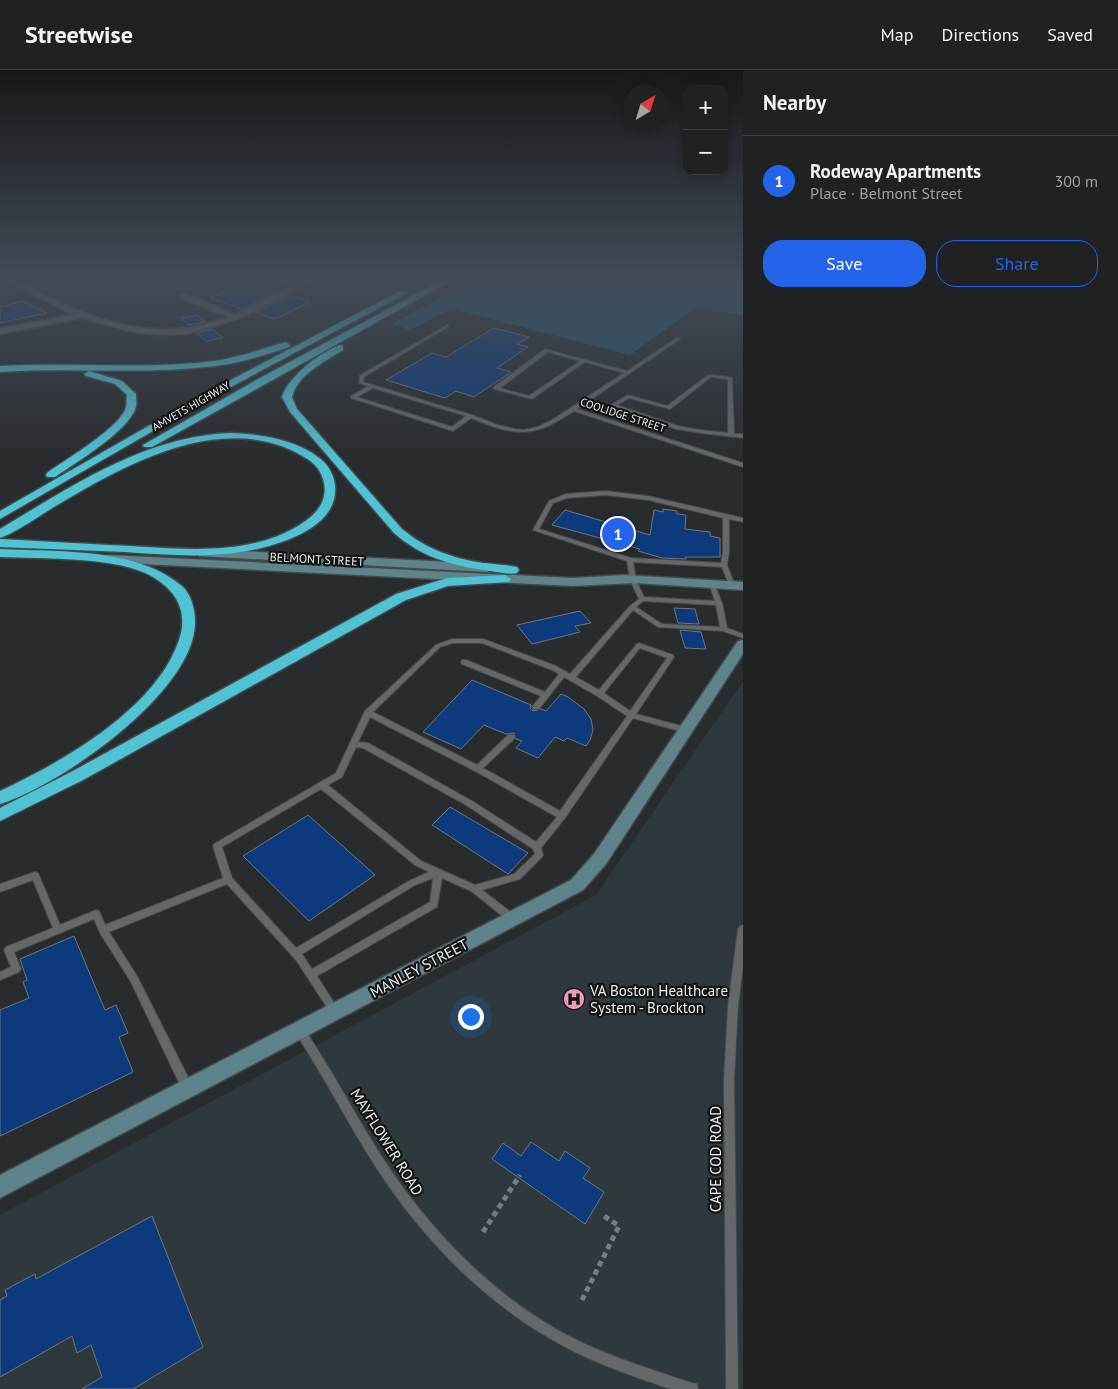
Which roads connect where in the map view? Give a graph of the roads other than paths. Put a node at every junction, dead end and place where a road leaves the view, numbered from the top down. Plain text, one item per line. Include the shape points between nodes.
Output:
1 (297, 340) edge
2 (314, 340) edge
3 (338, 340) edge
4 (351, 340) edge
5 (423, 340) edge
6 (676, 340) edge
7 (584, 360) junction
8 (0, 369) edge
9 (627, 372) junction
10 (0, 374) edge
11 (372, 386) junction
12 (573, 409) junction
13 (470, 416) junction
14 (731, 435) junction
15 (743, 436) edge
16 (743, 465) edge
17 (53, 502) junction
18 (0, 512) edge
19 (0, 516) edge
20 (726, 517) junction
21 (743, 520) edge
22 (0, 534) edge
23 (0, 542) edge
24 (176, 552) junction
25 (0, 553) edge
26 (65, 557) junction
27 (630, 560) junction
28 (724, 565) junction
29 (509, 575) junction
30 (633, 580) junction
31 (712, 584) junction
32 (737, 586) edge
33 (642, 600) junction
34 (719, 603) junction
35 (632, 607) junction
36 (724, 629) junction
37 (743, 636) edge
38 (743, 644) edge
39 (464, 662) dead end
40 (563, 674) junction
41 (571, 678) junction
42 (600, 694) junction
43 (546, 695) junction
44 (536, 707) dead end
45 (368, 713) junction
46 (631, 715) junction
47 (686, 730) junction
48 (511, 737) dead end
49 (354, 744) junction
50 (478, 769) junction
51 (322, 785) junction
52 (0, 798) edge
53 (0, 815) edge
54 (562, 816) junction
55 (537, 847) junction
56 (438, 872) junction
57 (228, 880) junction
58 (0, 888) edge
59 (474, 889) junction
60 (513, 919) junction
61 (743, 929) edge
62 (58, 930) junction
63 (103, 930) junction
64 (295, 953) junction
65 (311, 975) junction
66 (0, 976) edge
67 (336, 1012) junction
68 (300, 1031) junction
69 (188, 1090) junction
70 (0, 1187) edge
71 (692, 1389) edge
72 (732, 1389) edge

1 - 8 highway via 214,364 166,368 52,366
2 - 19 highway, AMVETS HIGHWAY via 161,421
3 - 17 highway, AMVETS HIGHWAY via 211,408
4 - 29 highway via 298,378 289,390 288,401 391,524 410,542 444,558
5 - 11 lane via 362,376 361,383
6 - 9 lane
7 - 7 lane via 547,350 496,388 530,398
7 - 9 lane
9 - 12 lane
10 - 18 highway via 55,372 96,375 125,387 131,393 133,404 121,423
11 - 13 lane, COOLIDGE STREET
11 - 13 lane via 353,397 452,429
12 - 13 lane, COOLIDGE STREET via 543,427 526,431 497,426
12 - 16 lane, COOLIDGE STREET
14 - 14 lane via 730,378 710,376 668,408 628,396 613,405 676,427
14 - 15 lane
17 - 22 highway, AMVETS HIGHWAY
17 - 24 highway via 151,451 207,437 254,438 289,446 316,460 328,476 331,494 328,504 315,520 295,533 241,549
20 - 21 lane
20 - 27 lane via 648,498 606,493 566,496 551,502 536,530
20 - 28 lane
23 - 24 highway, BELMONT STREET
24 - 29 main road, BELMONT STREET
25 - 26 highway, BELMONT STREET
26 - 29 main road, BELMONT STREET
26 - 52 highway via 125,564 164,578 186,600 191,620 190,633 166,678 135,712 62,765
27 - 28 lane
27 - 30 lane
28 - 32 lane
29 - 30 main road, BELMONT STREET via 570,572
29 - 53 highway via 448,582 401,597 77,776
30 - 31 main road, BELMONT STREET
30 - 33 lane
31 - 32 main road, BELMONT STREET
31 - 34 lane
33 - 34 lane
33 - 35 lane
34 - 36 lane
35 - 36 lane via 660,626
35 - 41 lane
36 - 37 lane
38 - 47 main road, MANLEY STREET
39 - 43 lane
40 - 41 lane
40 - 43 lane
40 - 45 lane via 484,641 452,641 438,646
41 - 42 lane
42 - 46 lane
42 - 46 lane via 639,645 671,657
43 - 44 lane
45 - 49 lane
45 - 50 lane
46 - 47 lane
46 - 54 lane
47 - 60 main road, MANLEY STREET via 589,874 569,890
48 - 50 lane
49 - 51 lane via 338,775
49 - 55 lane via 365,745 469,803
50 - 54 lane
51 - 56 lane via 418,863
51 - 57 lane via 217,846
54 - 55 lane
55 - 59 lane via 539,855 517,877
56 - 59 lane
56 - 64 lane via 412,883
56 - 65 lane via 434,904
57 - 63 lane
57 - 64 lane
58 - 62 lane via 35,874
59 - 60 lane
60 - 67 main road, MANLEY STREET
61 - 72 lane, CAPE COD ROAD via 734,998 729,1080
62 - 63 lane via 96,914
62 - 66 lane via 9,950 16,969
63 - 69 lane via 134,979
64 - 65 lane
65 - 67 lane
67 - 68 main road, MANLEY STREET
68 - 69 main road, MANLEY STREET
68 - 71 lane, MAYFLOWER ROAD via 324,1065 377,1160 407,1204 440,1244 474,1276 509,1306 556,1336 615,1364
69 - 70 main road, MANLEY STREET

